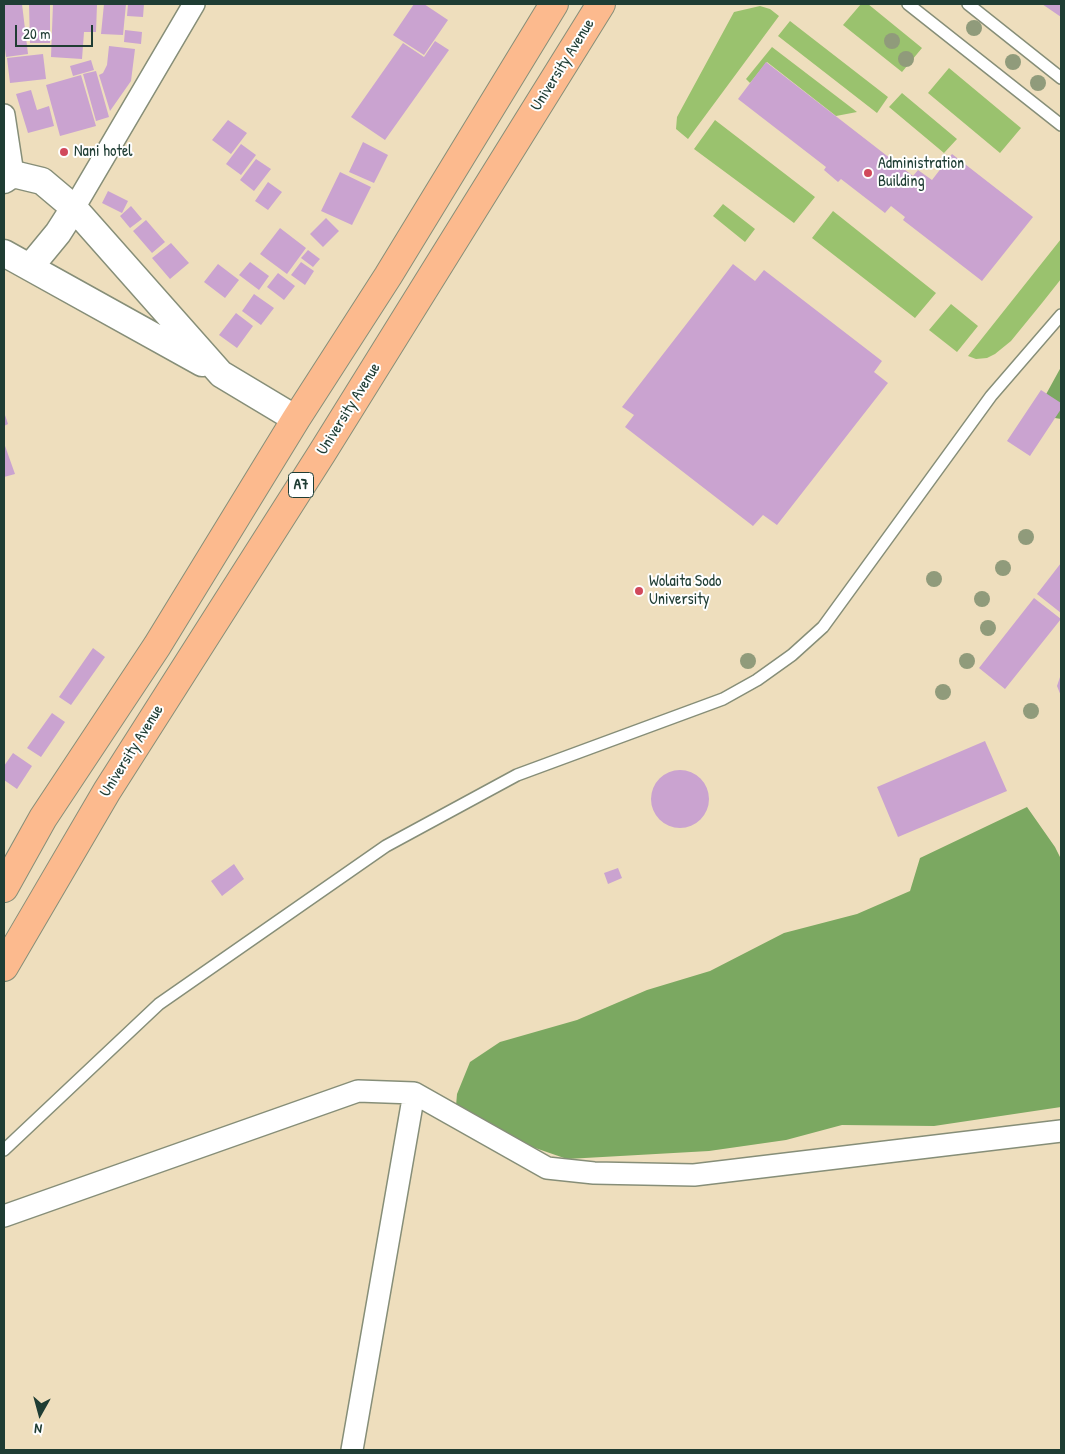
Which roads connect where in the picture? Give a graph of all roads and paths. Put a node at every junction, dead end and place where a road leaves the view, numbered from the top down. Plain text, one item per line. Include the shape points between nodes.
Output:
1 (194, 4) edge
2 (554, 4) edge
3 (601, 4) edge
4 (908, 4) edge
5 (968, 4) edge
6 (1061, 78) edge
7 (4, 115) edge
8 (1061, 125) edge
9 (8, 177) edge
10 (74, 208) junction
11 (4, 253) edge
12 (30, 267) junction
13 (1061, 315) edge
14 (221, 374) junction
15 (296, 419) junction
16 (4, 888) edge
17 (4, 967) edge
18 (414, 1093) junction
19 (1061, 1131) edge
20 (4, 1150) edge
21 (4, 1216) edge
22 (352, 1450) edge

1 - 10 street
2 - 15 highway, A7 via 388,276
3 - 17 highway, University Avenue / A7 via 107,791
4 - 8 lane
5 - 6 lane
7 - 9 street
9 - 10 street via 42,181
10 - 12 street
10 - 14 street
11 - 12 street
12 - 14 street
13 - 20 lane via 991,396 822,627 792,655 757,680 723,698 517,776 386,846 160,1004
14 - 15 street
15 - 16 highway, A7 via 157,646 43,818
18 - 19 street via 548,1168 594,1173 694,1175
18 - 21 street via 358,1091
18 - 22 street

